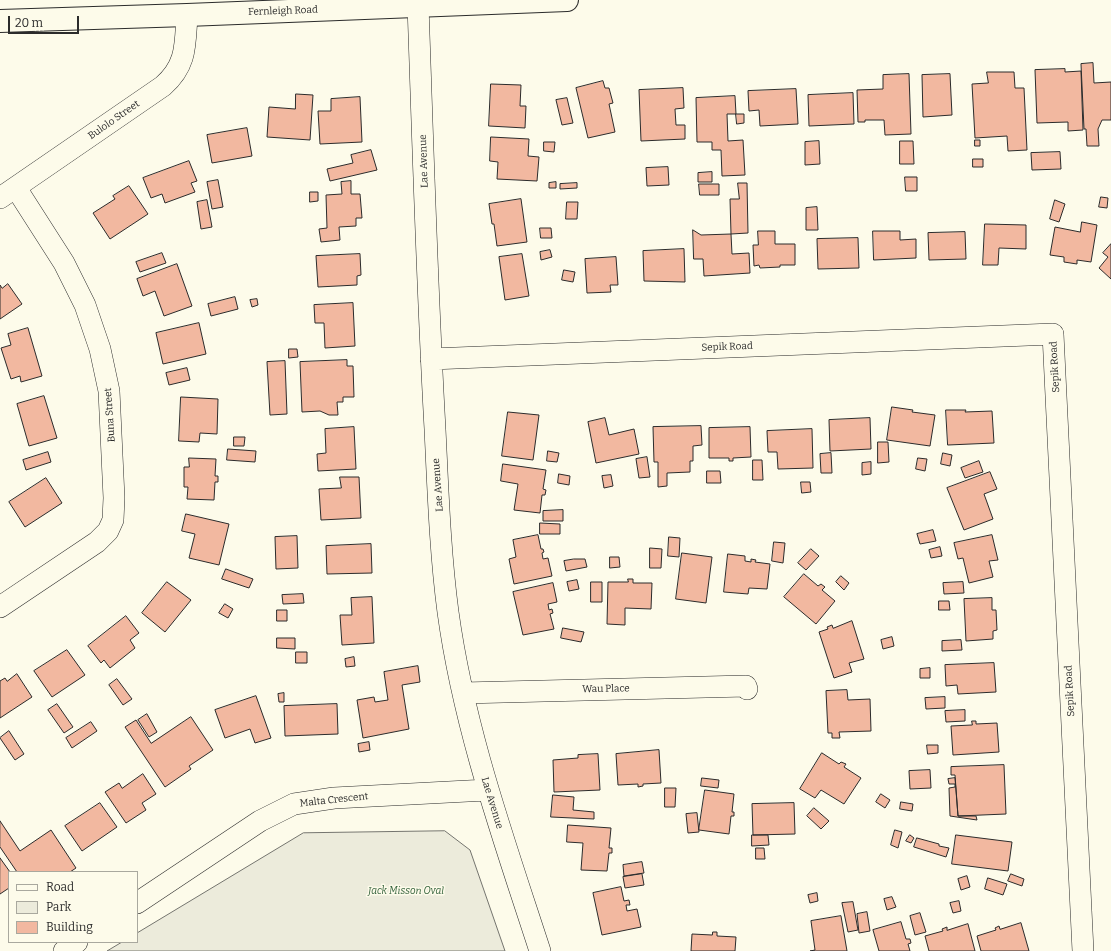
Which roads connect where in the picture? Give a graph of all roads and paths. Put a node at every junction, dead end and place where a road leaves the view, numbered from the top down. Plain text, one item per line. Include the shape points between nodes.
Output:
1 (567, 0) edge
2 (418, 5) junction
3 (187, 15) junction
4 (0, 20) edge
5 (8, 193) edge
6 (431, 359) junction
7 (0, 607) edge
8 (746, 689) dead end
9 (463, 693) junction
10 (487, 790) junction
11 (138, 901) edge
12 (76, 943) edge
13 (64, 951) edge
14 (540, 951) edge
15 (1083, 951) edge

1 - 2 street, Fernleigh Road
2 - 3 street, Fernleigh Road
2 - 6 street, Lae Avenue
3 - 4 street, Fernleigh Road
3 - 5 street, Bulolo Street via 185,54 175,76
5 - 7 street, Buna Street via 64,262 85,305 100,348 109,391 114,498 113,520 108,531 97,542
6 - 9 street, Lae Avenue via 448,612
6 - 15 street, Sepik Road via 1053,334
8 - 9 street, Wau Place via 746,686
9 - 10 street, Lae Avenue
10 - 11 street, Malta Crescent via 334,798 294,804 260,821
10 - 14 street, Lae Avenue
12 - 13 street

